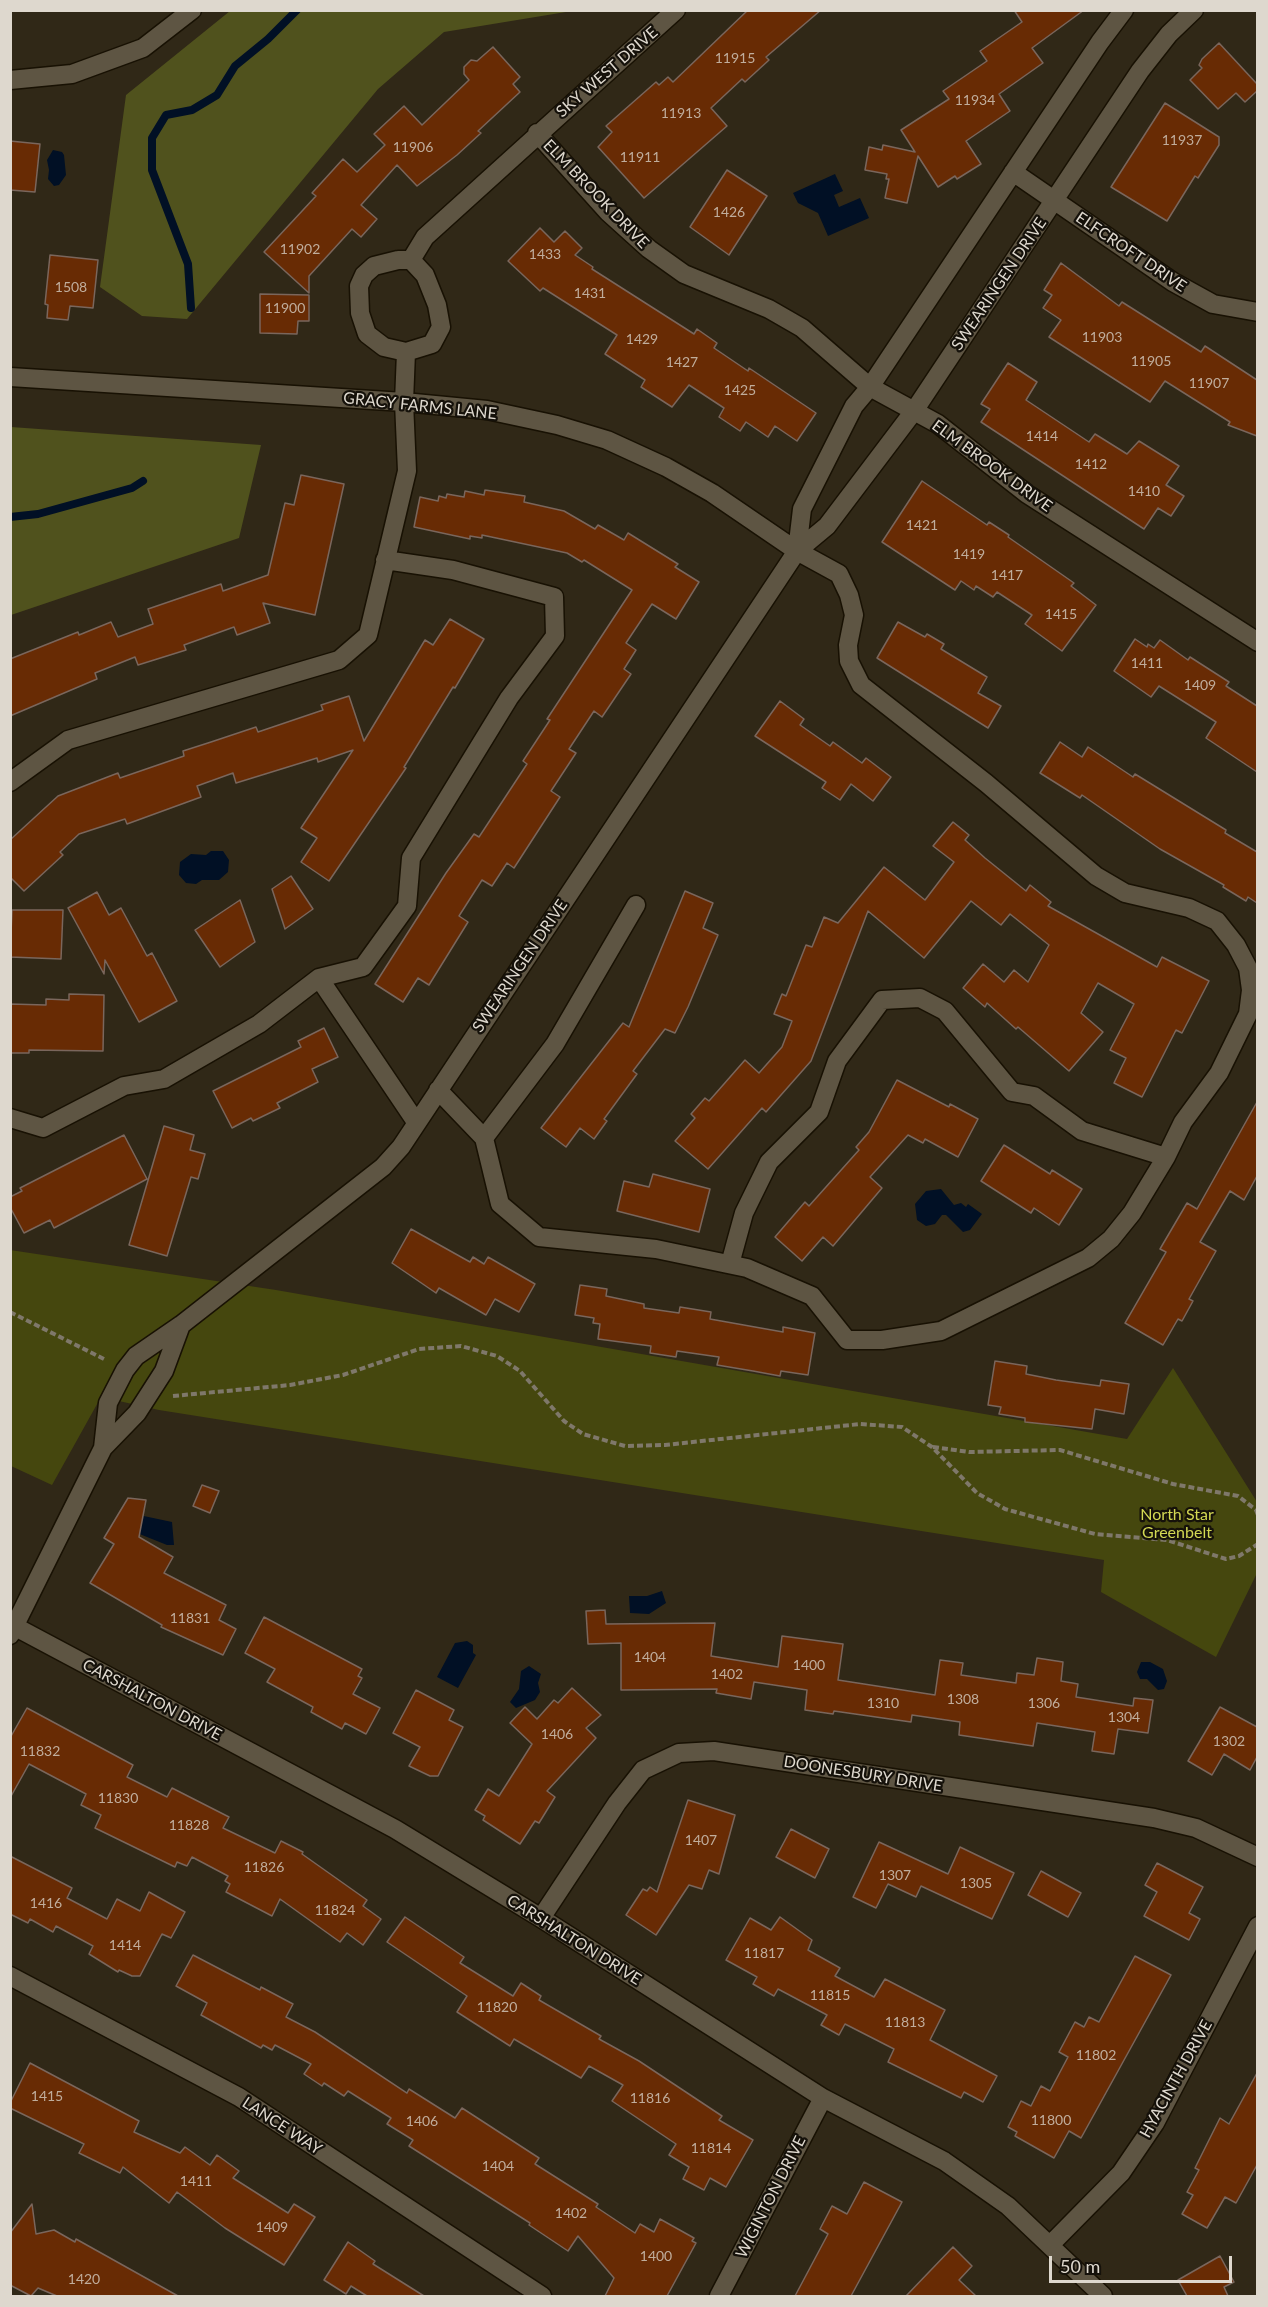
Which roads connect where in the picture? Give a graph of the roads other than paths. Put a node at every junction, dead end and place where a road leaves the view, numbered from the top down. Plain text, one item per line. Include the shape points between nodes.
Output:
1 (192, 10) edge
2 (676, 10) edge
3 (1124, 10) edge
4 (1194, 10) edge
5 (10, 80) edge
6 (537, 133) junction
7 (1013, 172) junction
8 (1055, 199) junction
9 (411, 260) junction
10 (1257, 312) edge
11 (406, 352) junction
12 (10, 377) edge
13 (870, 387) junction
14 (404, 402) junction
15 (914, 411) junction
16 (797, 551) junction
17 (385, 560) junction
18 (1257, 642) edge
19 (10, 782) edge
20 (636, 905) dead end
21 (319, 978) junction
22 (438, 1090) junction
23 (10, 1118) edge
24 (416, 1122) junction
25 (484, 1138) junction
26 (1166, 1157) junction
27 (730, 1264) junction
28 (181, 1324) junction
29 (103, 1448) junction
30 (12, 1628) edge
31 (1257, 1857) edge
32 (541, 1918) junction
33 (1257, 1926) edge
34 (10, 1976) edge
35 (823, 2098) junction
36 (1050, 2245) junction
37 (542, 2296) edge
38 (719, 2296) edge
39 (1103, 2296) edge

1 - 5 street via 143,48 72,74
2 - 6 street, SKY WEST DRIVE
3 - 7 street, SWEARINGEN DRIVE
4 - 8 street, SWEARINGEN DRIVE via 1140,71
6 - 9 street, SKY WEST DRIVE via 424,237
6 - 13 street, ELM BROOK DRIVE via 608,212 649,249 684,274 769,309 802,328
7 - 8 street, ELFCROFT DRIVE
7 - 13 street, SWEARINGEN DRIVE
8 - 10 street, ELFCROFT DRIVE via 1173,282 1213,304
8 - 15 street, SWEARINGEN DRIVE
9 - 11 street via 425,275 441,327 432,344
9 - 11 street via 374,266 359,286 360,313 367,334 384,348
11 - 14 street
12 - 14 street, GRACY FARMS LANE
13 - 15 street, ELM BROOK DRIVE
13 - 16 street, SWEARINGEN DRIVE via 854,406 802,509
14 - 16 street, GRACY FARMS LANE via 487,410 607,440 712,493
14 - 17 street via 406,471
15 - 16 street, SWEARINGEN DRIVE via 827,526
15 - 18 street, ELM BROOK DRIVE via 938,424 1027,494
16 - 22 street, SWEARINGEN DRIVE
16 - 26 street, GRACY FARMS LANE via 839,574 854,615 849,661 861,685 1096,876 1125,893 1189,908 1217,921 1236,945 1248,968 1248,1014 1219,1073 1183,1122
17 - 19 street via 368,635 339,660 68,740
17 - 21 street via 453,570 554,597 555,636 509,698 411,858 406,906 363,967
20 - 25 street via 555,1044
21 - 23 street via 259,1024 164,1079 124,1086 43,1128
21 - 24 street
22 - 24 street, SWEARINGEN DRIVE
22 - 25 street
24 - 28 street, SWEARINGEN DRIVE via 382,1167
25 - 27 street via 500,1204 539,1237 656,1249
26 - 27 street, GRACY FARMS LANE via 1132,1213 1111,1239 1088,1258 941,1331 882,1340 847,1340 812,1296
26 - 27 street via 1082,1131 1034,1096 1012,1092 945,1011 920,998 882,1000 837,1061 819,1112 769,1162 744,1213
28 - 29 street, SWEARINGEN DRIVE via 164,1371 137,1413
28 - 29 street, SWEARINGEN DRIVE via 136,1356 125,1370 108,1403
29 - 30 street, SWEARINGEN DRIVE
30 - 32 street, CARSHALTON DRIVE via 394,1829
31 - 32 street, DOONESBURY DRIVE via 1196,1828 1154,1818 714,1751 679,1753 643,1770 616,1803
32 - 35 street, CARSHALTON DRIVE
33 - 36 street, HYACINTH DRIVE via 1155,2122 1120,2173
34 - 37 street, LANCE WAY via 238,2097
35 - 36 street, CARSHALTON DRIVE via 944,2161 1008,2206
35 - 38 street, WIGINTON DRIVE
36 - 39 street, CARSHALTON DRIVE

